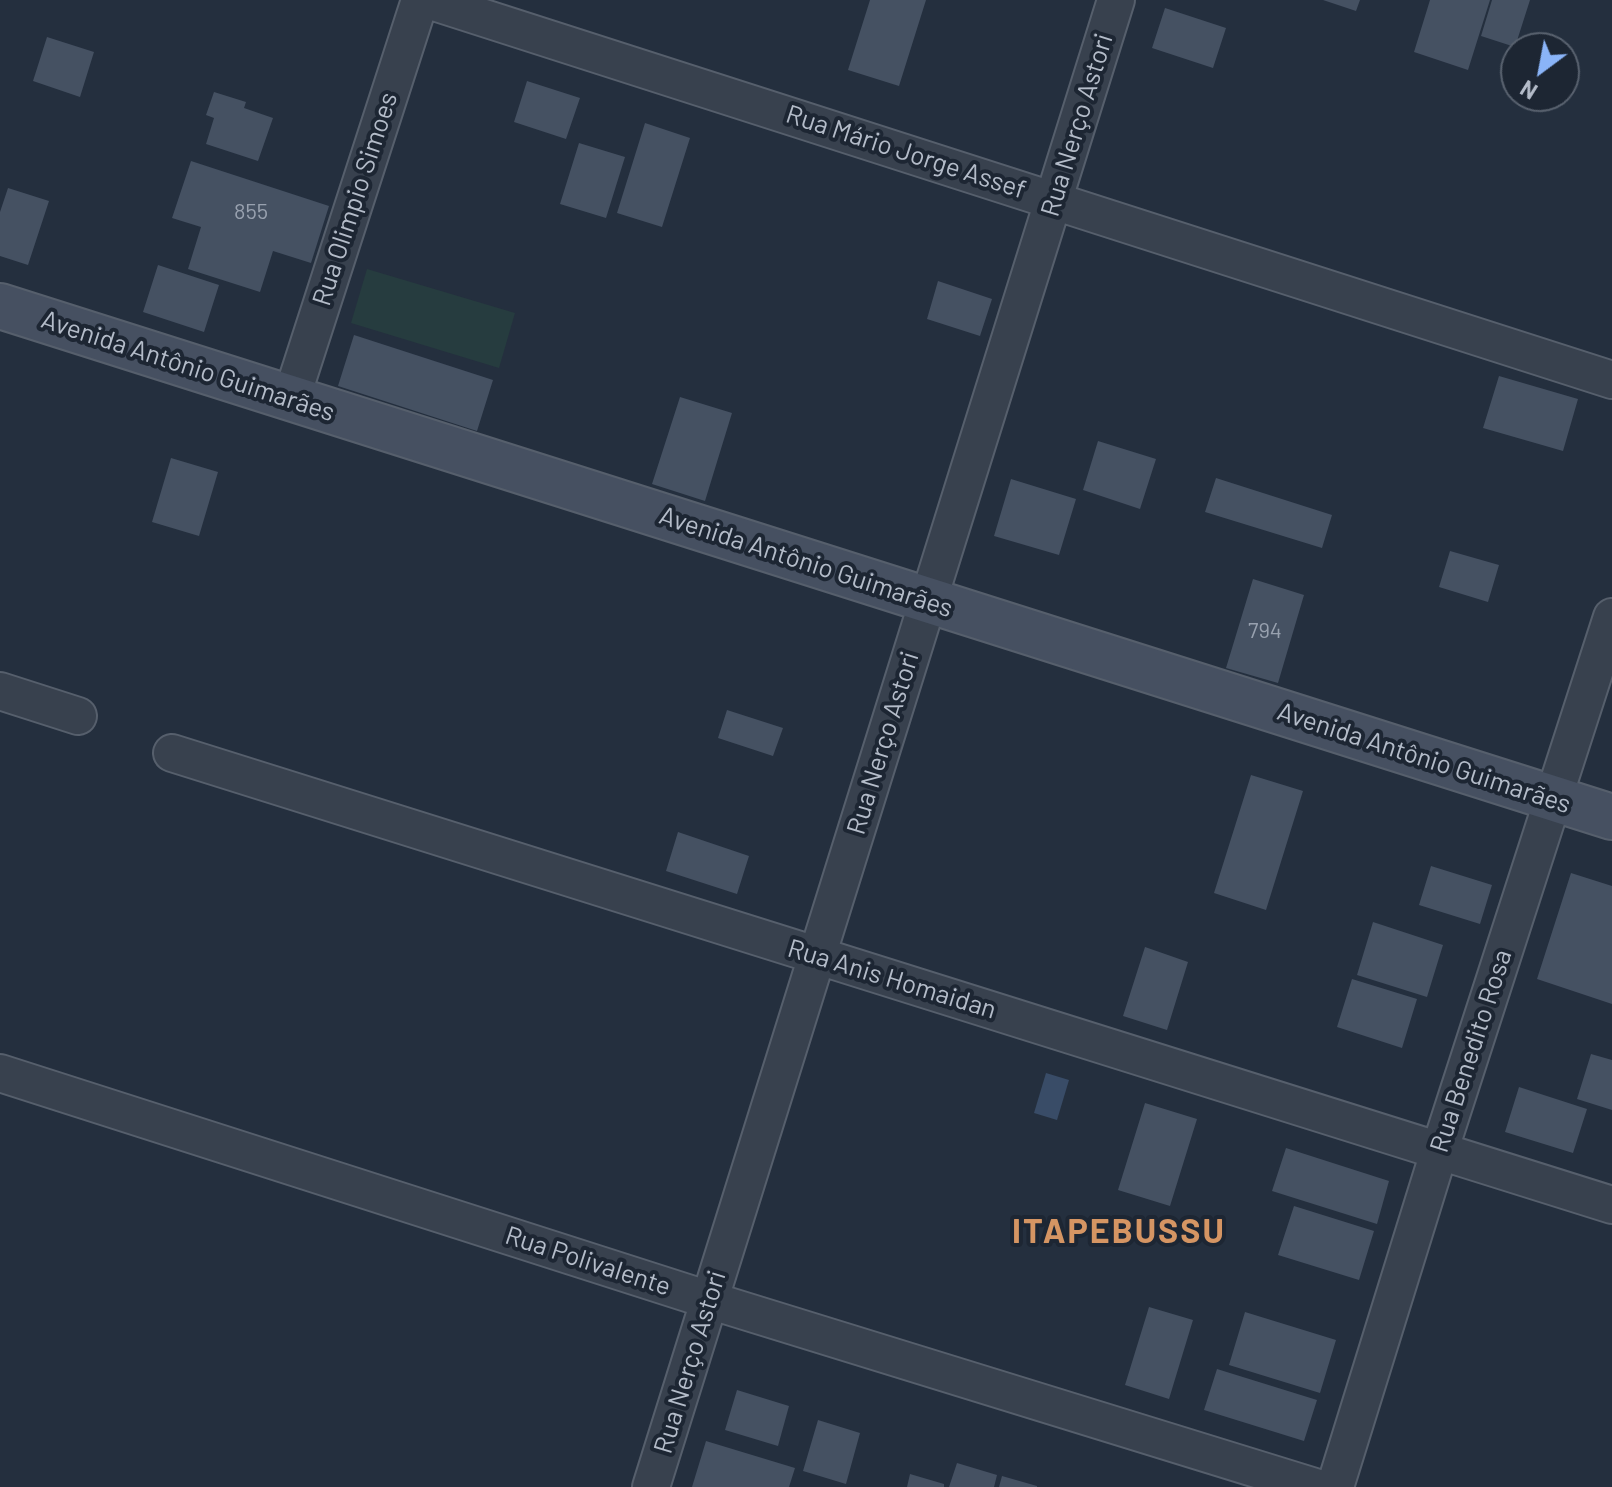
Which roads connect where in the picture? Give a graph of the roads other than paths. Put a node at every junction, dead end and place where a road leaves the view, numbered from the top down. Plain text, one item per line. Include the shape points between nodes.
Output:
1 (420, 0) edge
2 (428, 0) edge
3 (1116, 0) edge
4 (1053, 199) junction
5 (0, 306) edge
6 (1612, 380) edge
7 (291, 399) junction
8 (928, 601) junction
9 (1612, 617) edge
10 (0, 691) edge
11 (78, 716) dead end
12 (172, 753) dead end
13 (1552, 798) junction
14 (1612, 817) edge
15 (817, 956) junction
16 (0, 1073) edge
17 (1439, 1152) junction
18 (1612, 1205) edge
19 (709, 1300) junction
20 (651, 1487) edge
21 (1315, 1487) edge
22 (1335, 1487) edge

1 - 7 street, Rua Olimpio Simoes
2 - 4 street, Rua Mário Jorge Assef
3 - 4 street, Rua Nerço Astori
4 - 6 street, Rua Mário Jorge Assef
4 - 8 street, Rua Nerço Astori
5 - 7 street, Avenida Antônio Guimarães
7 - 8 street, Avenida Antônio Guimarães
8 - 13 street, Avenida Antônio Guimarães
8 - 15 street, Rua Nerço Astori
9 - 13 street, Rua Benedito Rosa
10 - 11 street
12 - 15 street, Rua Anis Homaidan
13 - 14 street, Avenida Antônio Guimarães
13 - 17 street, Rua Benedito Rosa
15 - 17 street, Rua Anis Homaidan
15 - 19 street, Rua Nerço Astori
16 - 19 street, Rua Polivalente
17 - 18 street, Rua Anis Homaidan
17 - 22 street, Rua Benedito Rosa
19 - 20 street, Rua Nerço Astori
19 - 21 street, Rua Polivalente

